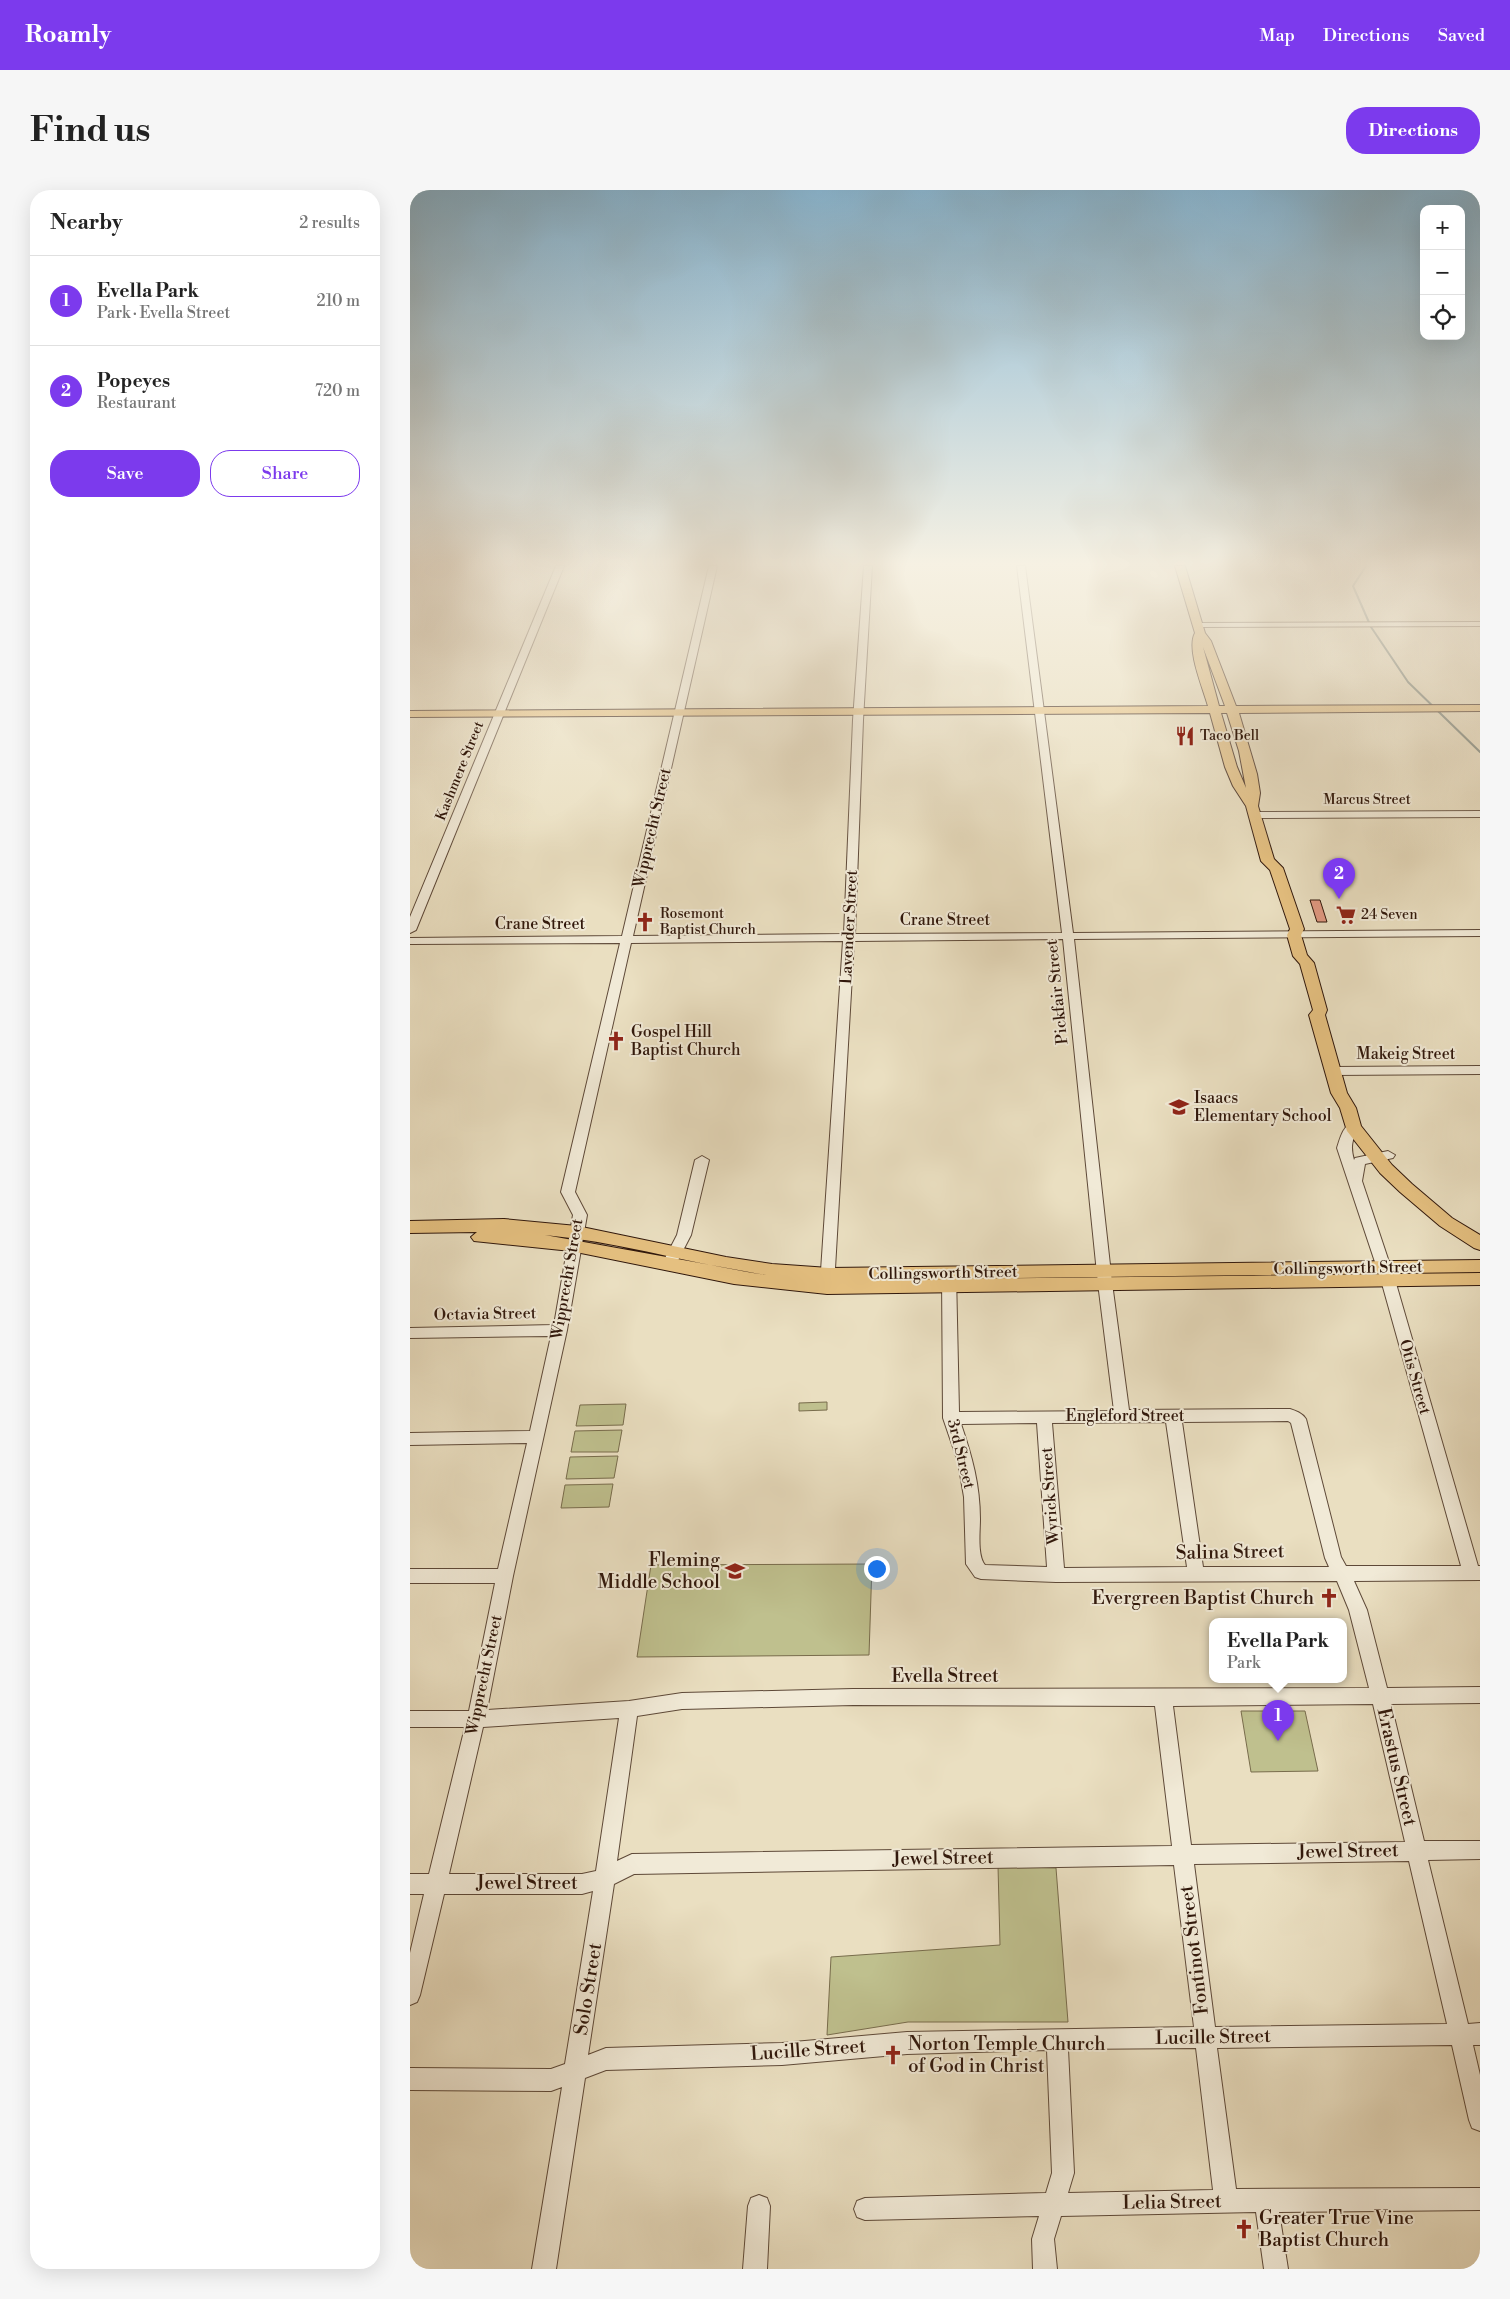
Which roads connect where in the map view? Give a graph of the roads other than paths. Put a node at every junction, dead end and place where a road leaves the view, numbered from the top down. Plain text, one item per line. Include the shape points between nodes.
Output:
1 (519, 663) edge
2 (690, 663) edge
3 (862, 663) edge
4 (1033, 663) edge
5 (1201, 663) edge
6 (1215, 663) edge
7 (1480, 708) edge
8 (1438, 712) junction
9 (1216, 713) junction
10 (1233, 713) junction
11 (410, 714) edge
12 (1039, 715) junction
13 (858, 716) junction
14 (1480, 716) edge
15 (677, 717) junction
16 (496, 718) junction
17 (410, 723) edge
18 (1231, 766) junction
19 (1250, 768) junction
20 (1253, 810) junction
21 (1480, 814) edge
22 (410, 930) edge
23 (1480, 933) edge
24 (1294, 934) junction
25 (1068, 936) junction
26 (849, 937) junction
27 (628, 939) junction
28 (410, 941) edge
29 (1480, 1070) edge
30 (1333, 1071) junction
31 (1352, 1120) junction
32 (1380, 1153) junction
33 (702, 1160) dead end
34 (1347, 1160) junction
35 (1356, 1182) junction
36 (410, 1227) edge
37 (410, 1239) edge
38 (576, 1239) junction
39 (1480, 1244) edge
40 (672, 1259) junction
41 (1480, 1266) edge
42 (1386, 1274) junction
43 (1105, 1277) junction
44 (950, 1279) junction
45 (1480, 1279) edge
46 (828, 1281) junction
47 (560, 1330) junction
48 (410, 1333) edge
49 (1122, 1416) junction
50 (1173, 1416) junction
51 (1044, 1417) junction
52 (951, 1418) junction
53 (1298, 1419) joint
54 (535, 1438) junction
55 (410, 1439) edge
56 (980, 1572) joint
57 (1341, 1572) junction
58 (1475, 1572) edge
59 (1196, 1574) junction
60 (1056, 1575) junction
61 (410, 1576) edge
62 (505, 1576) junction
63 (1480, 1695) edge
64 (1380, 1696) junction
65 (1163, 1698) junction
66 (629, 1708) junction
67 (410, 1719) edge
68 (476, 1719) junction
69 (1416, 1850) junction
70 (1480, 1850) edge
71 (1182, 1854) junction
72 (605, 1878) junction
73 (410, 1884) edge
74 (435, 1884) junction
75 (410, 1995) edge
76 (1470, 2034) edge
77 (1204, 2037) junction
78 (1057, 2039) junction
79 (575, 2070) junction
80 (410, 2079) edge
81 (1480, 2120) edge
82 (1480, 2199) edge
83 (1226, 2201) junction
84 (1266, 2201) junction
85 (1052, 2204) junction
86 (759, 2206) dead end
87 (865, 2209) dead end
88 (544, 2269) edge
89 (755, 2269) edge
90 (1045, 2269) edge
91 (1276, 2269) edge

1 - 16 street, Kashmere Street
2 - 15 street, Wipprecht Street
3 - 13 street, Lavender Street
4 - 12 street, Pickfair Street
5 - 9 main road
6 - 10 main road
7 - 8 main road
8 - 10 main road
8 - 14 main road
9 - 10 main road
9 - 12 main road
9 - 18 main road
10 - 19 main road
11 - 16 main road
12 - 13 main road
12 - 25 street, Pickfair Street
13 - 15 main road
13 - 26 street, Lavender Street
15 - 16 main road
15 - 27 street, Wipprecht Street
16 - 17 main road
16 - 22 street, Kashmere Street
18 - 19 main road
18 - 20 main road
19 - 20 main road via 1255,798
20 - 21 street, Marcus Street
20 - 24 main road via 1268,861 1276,868 1297,930
23 - 24 street, Crane Street
24 - 25 street, Crane Street
24 - 30 main road via 1320,1010 1317,1015
25 - 26 street, Crane Street
25 - 43 street, Pickfair Street
26 - 27 street, Crane Street
26 - 46 street, Lavender Street
27 - 28 street, Crane Street
27 - 38 street, Wipprecht Street via 568,1192 580,1215
29 - 30 street, Makeig Street
30 - 31 main road
31 - 32 main road
31 - 34 street, Otis Street via 1344,1148
32 - 34 street via 1354,1155
32 - 35 street via 1360,1161 1356,1168
32 - 39 main road via 1406,1188 1446,1222
33 - 40 street via 684,1235
34 - 35 street, Otis Street
35 - 42 street, Otis Street
36 - 38 main road, Collingsworth Street via 504,1225
37 - 38 main road, Collingsworth Street
38 - 40 main road, Collingsworth Street
38 - 47 street, Wipprecht Street
40 - 46 main road, Collingsworth Street via 770,1283
41 - 42 main road, Collingsworth Street
42 - 43 main road, Collingsworth Street
42 - 45 main road, Collingsworth Street
42 - 58 street, Otis Street
43 - 44 main road, Collingsworth Street
43 - 49 street, Pickfair Street
44 - 46 main road, Collingsworth Street
44 - 52 street, 3rd Street
47 - 48 street, Octavia Street
47 - 54 street, Wipprecht Street
49 - 50 street, Engleford Street
49 - 51 street, Engleford Street
50 - 53 street, Engleford Street via 1290,1415
50 - 59 street
51 - 52 street, Engleford Street
51 - 60 street, Wyrick Street
52 - 56 street, 3rd Street via 966,1462 972,1497 974,1564
53 - 57 street, Erastus Street via 1333,1558
54 - 55 street
54 - 62 street, Wipprecht Street
56 - 60 street, Salina Street
57 - 58 street, Salina Street
57 - 59 street, Salina Street
57 - 64 street, Erastus Street via 1358,1610
59 - 60 street, Salina Street
61 - 62 street
62 - 68 street, Wipprecht Street
63 - 64 street, Evella Street
64 - 65 street, Evella Street
64 - 69 street, Erastus Street
65 - 66 street, Evella Street via 682,1700
65 - 71 street, Fontinot Street
66 - 68 street, Evella Street
66 - 72 street, Solo Street
67 - 68 street, Evella Street
68 - 74 street, Wipprecht Street
69 - 70 street, Jewel Street
69 - 71 street, Jewel Street
69 - 76 street, Erastus Street
71 - 72 street, Jewel Street via 632,1864
71 - 77 street, Fontinot Street
72 - 74 street, Jewel Street via 582,1884
72 - 79 street, Solo Street
73 - 74 street, Jewel Street
74 - 75 street, Wipprecht Street
76 - 77 street, Lucille Street
76 - 81 street, Erastus Street
77 - 78 street, Lucille Street
77 - 83 street, Fontinot Street
78 - 79 street, Lucille Street via 907,2043 782,2054 606,2059
78 - 85 street via 1063,2174
79 - 80 street, Lucille Street via 551,2080
79 - 88 street, Solo Street
82 - 84 street, Lelia Street
83 - 84 street, Lelia Street
83 - 85 street, Lelia Street
84 - 91 street
85 - 87 street, Lelia Street
85 - 90 street via 1044,2239
86 - 89 street

